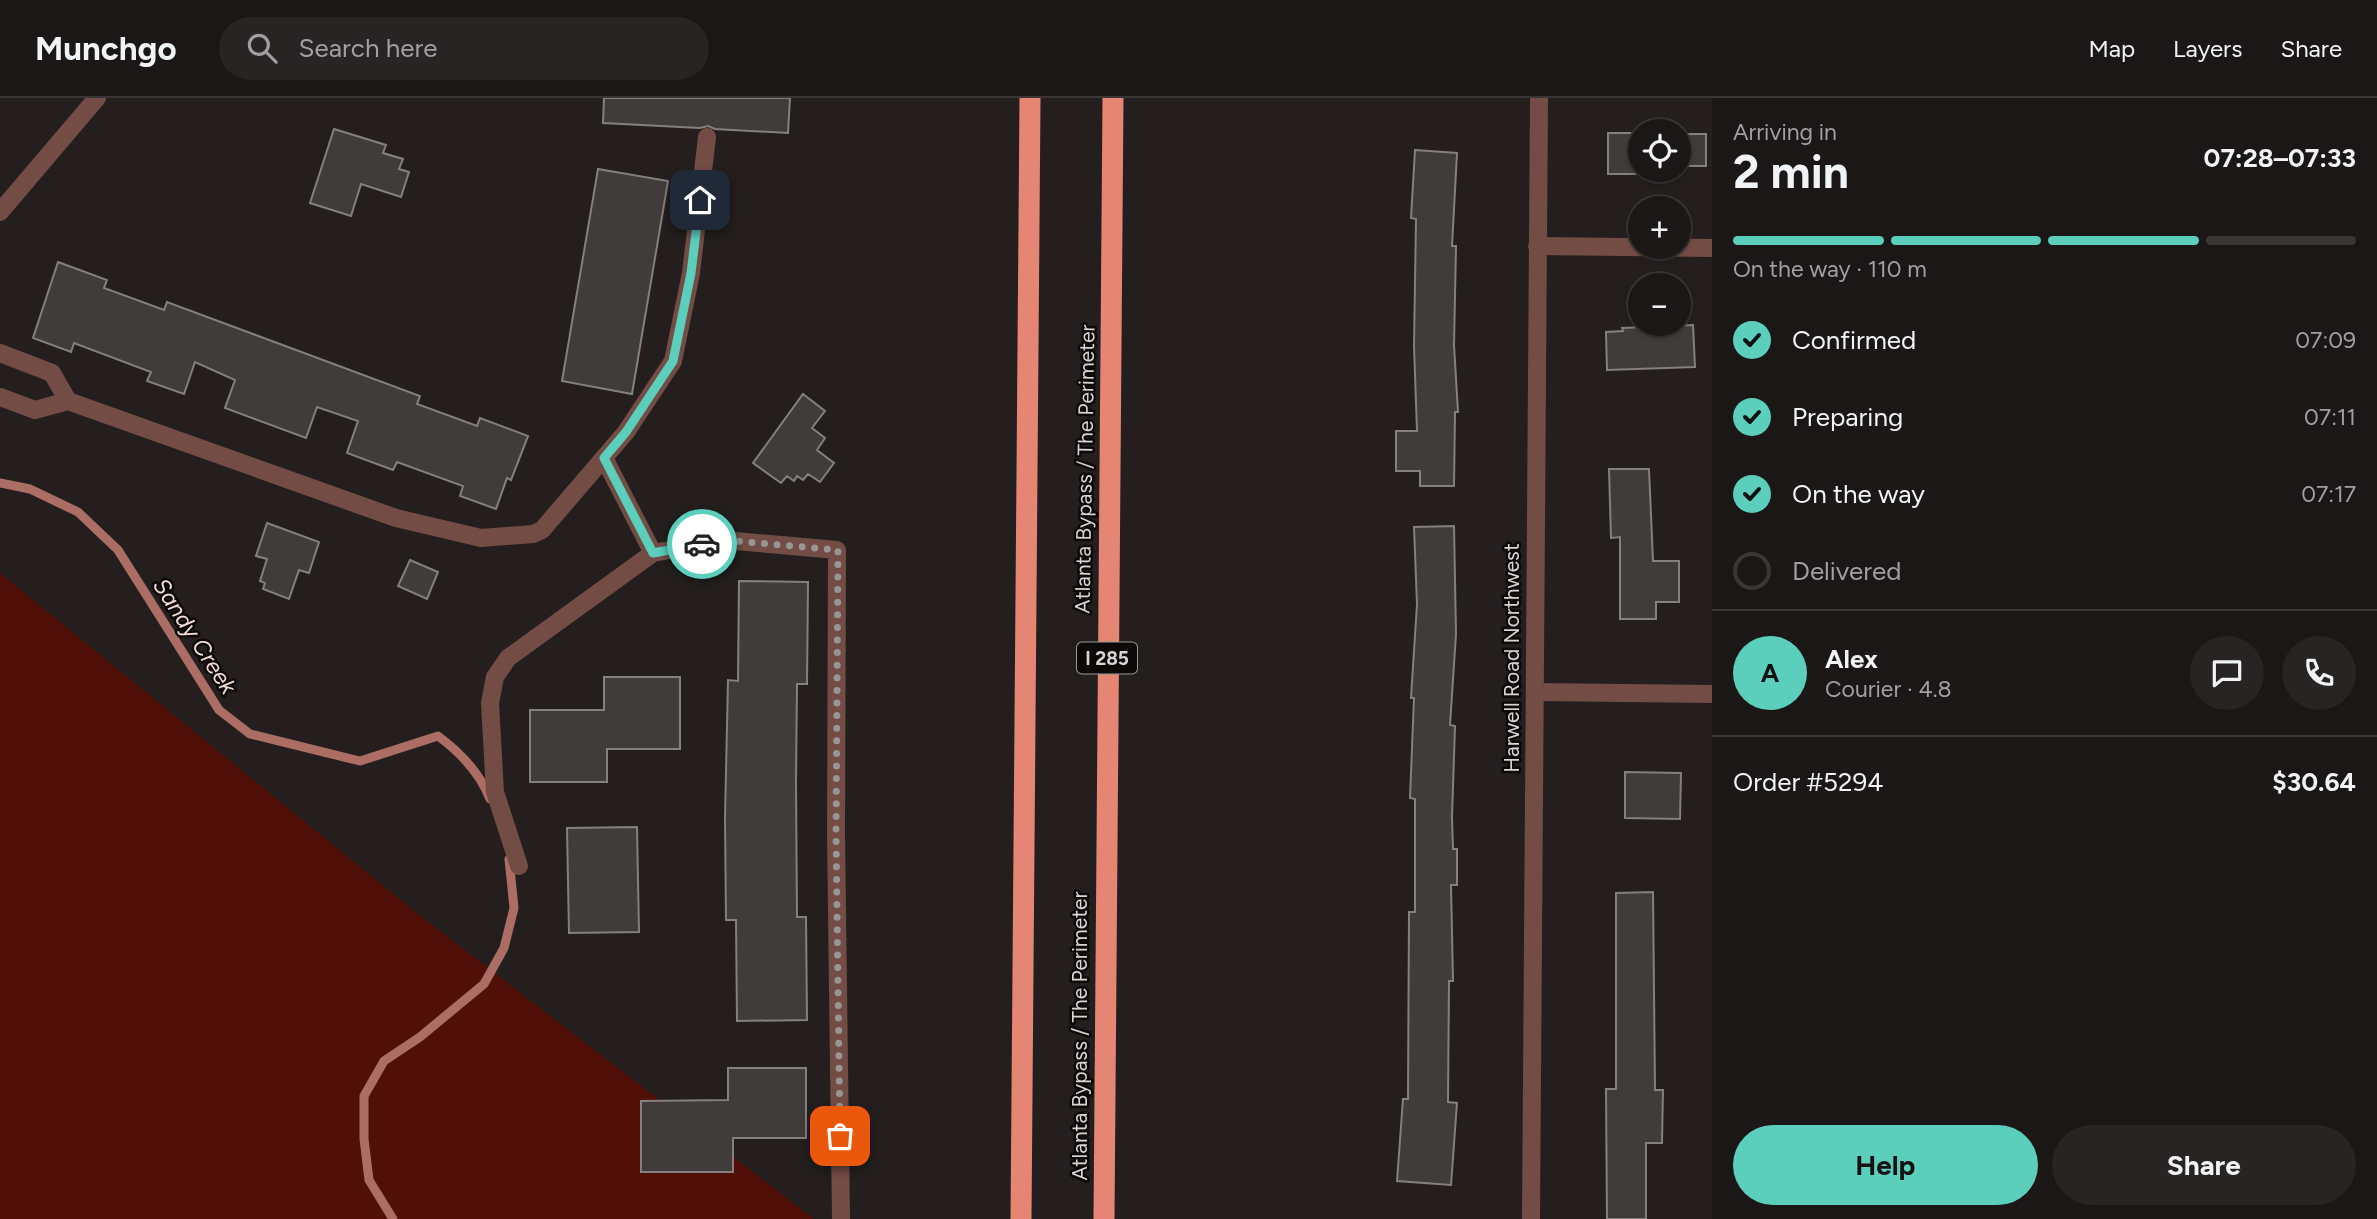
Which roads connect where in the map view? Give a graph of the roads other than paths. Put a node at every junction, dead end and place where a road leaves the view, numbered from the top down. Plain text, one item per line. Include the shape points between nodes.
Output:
1 (97, 98) edge
2 (1030, 98) edge
3 (1113, 98) edge
4 (1539, 98) edge
5 (707, 137) dead end
6 (0, 212) edge
7 (1537, 246) junction
8 (1712, 248) edge
9 (0, 352) edge
10 (0, 397) edge
11 (68, 401) junction
12 (604, 458) junction
13 (653, 553) junction
14 (1535, 692) junction
15 (1712, 694) edge
16 (519, 866) dead end
17 (841, 1219) edge
18 (1021, 1219) edge
19 (1104, 1219) edge
20 (1531, 1219) edge

1 - 6 street
2 - 18 highway
3 - 19 highway, Atlanta Bypass / The Perimeter / I 285
4 - 7 street, Harwell Road Northwest
5 - 12 street via 691,273 673,361
7 - 8 street
7 - 14 street, Harwell Road Northwest
9 - 11 street via 52,373
10 - 11 street via 35,410
11 - 12 street via 397,518 481,538 542,530
12 - 13 street
13 - 16 street via 508,659 495,677 490,703 495,792
13 - 17 street via 724,540 838,550
14 - 15 street
14 - 20 street, Harwell Road Northwest

